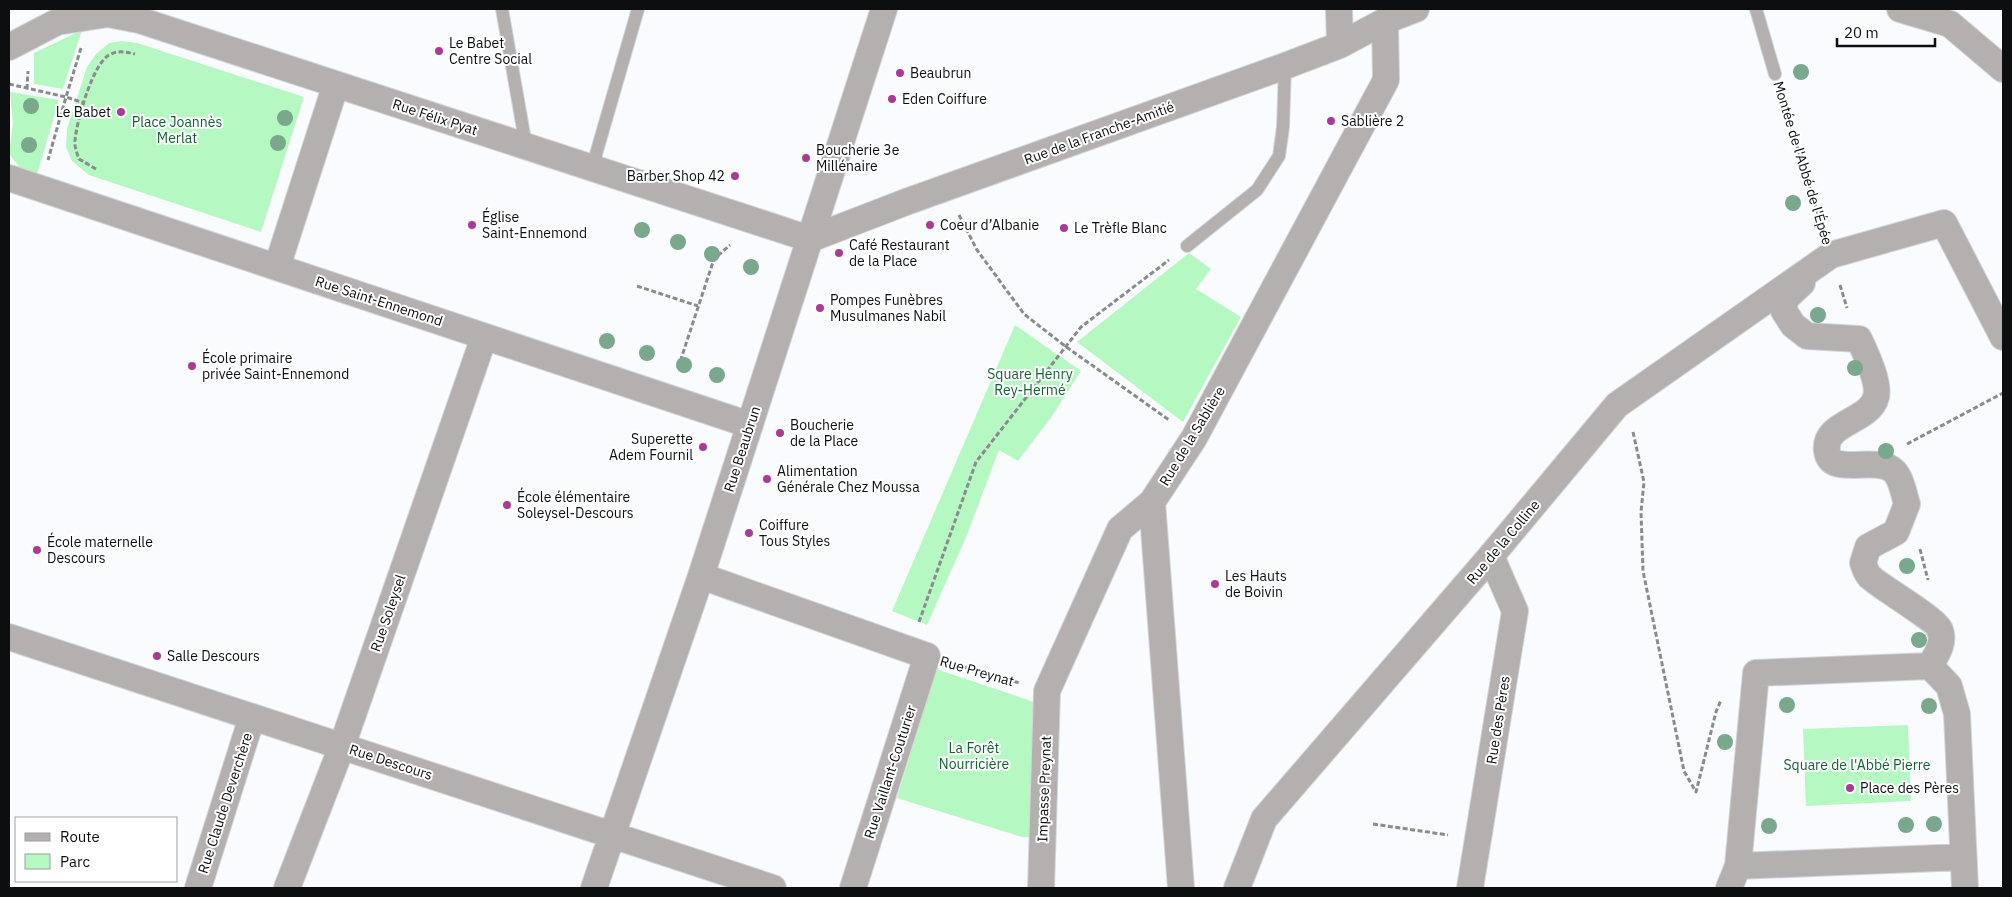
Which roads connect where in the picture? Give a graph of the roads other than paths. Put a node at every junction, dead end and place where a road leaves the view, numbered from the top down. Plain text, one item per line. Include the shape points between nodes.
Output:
1 (502, 9) edge
2 (638, 9) edge
3 (884, 9) edge
4 (1339, 9) edge
5 (1416, 9) edge
6 (1756, 9) edge
7 (1900, 9) edge
8 (60, 15) edge
9 (1385, 21) junction
10 (1340, 44) junction
11 (9, 47) edge
12 (1285, 66) junction
13 (2003, 69) edge
14 (1775, 74) road end
15 (336, 84) junction
16 (526, 146) junction
17 (592, 168) junction
18 (9, 178) edge
19 (810, 239) junction
20 (1187, 246) road end
21 (1831, 255) junction
22 (278, 267) junction
23 (484, 337) junction
24 (2003, 337) edge
25 (750, 425) junction
26 (1152, 502) junction
27 (1491, 556) junction
28 (701, 576) junction
29 (9, 637) edge
30 (927, 656) joint
31 (1930, 666) junction
32 (252, 717) junction
33 (342, 746) junction
34 (610, 835) junction
35 (1963, 857) junction
36 (1734, 877) edge
37 (198, 888) edge
38 (287, 888) edge
39 (594, 888) edge
40 (773, 888) edge
41 (853, 888) edge
42 (1041, 888) edge
43 (1181, 888) edge
44 (1238, 888) edge
45 (1470, 888) edge
46 (1965, 888) edge

1 - 16 lane
2 - 17 lane
3 - 19 street, Rue Beaubrun
4 - 10 street
5 - 9 street, Rue de la Franche-Amitié
6 - 14 lane, Montée de l'Abbé de l'Épée
7 - 13 street via 1950,24
8 - 11 street, Rue Félix Pyat
8 - 15 street, Rue Félix Pyat via 108,14 139,20
9 - 10 street, Rue de la Franche-Amitié
9 - 26 street, Rue de la Sablière via 1386,80 1194,438
10 - 12 street, Rue de la Franche-Amitié
12 - 19 street, Rue de la Franche-Amitié
12 - 20 lane via 1279,156 1257,190
15 - 16 street, Rue Félix Pyat
15 - 22 street
16 - 17 street, Rue Félix Pyat
17 - 19 street, Rue Félix Pyat
18 - 22 street, Rue Saint-Ennemond
19 - 25 street, Rue Beaubrun
21 - 24 street via 1944,223
21 - 27 street, Rue de la Colline via 1617,405
21 - 31 street, Montée de l'Abbé de l'Épée via 1785,300 1784,311 1793,325 1807,336 1859,339 1872,365 1877,396 1870,408 1832,433 1827,453 1841,466 1884,464 1897,474 1907,504 1896,532 1868,547 1863,563 1868,575 1935,622 1940,630 1941,644
22 - 23 street, Rue Saint-Ennemond
23 - 25 street, Rue Saint-Ennemond
23 - 33 street, Rue Soleysel
25 - 28 street, Rue Beaubrun
26 - 42 street, Impasse Preynat via 1120,529 1047,691
26 - 43 street
27 - 44 street, Rue de la Colline via 1264,819
27 - 45 street, Rue des Pères via 1515,611
28 - 30 street, Rue Preynat
28 - 34 street, Rue Beaubrun
29 - 32 street, Rue Descours
30 - 41 street, Rue Vaillant-Couturier
31 - 35 street via 1949,686 1957,714
31 - 36 street via 1756,673
32 - 33 street, Rue Descours
32 - 37 street, Rue Claude Deverchère
33 - 34 street, Rue Descours
33 - 38 street, Rue Soleysel
34 - 39 street, Rue Beaubrun
34 - 40 street, Rue Descours
35 - 36 street
35 - 46 street

